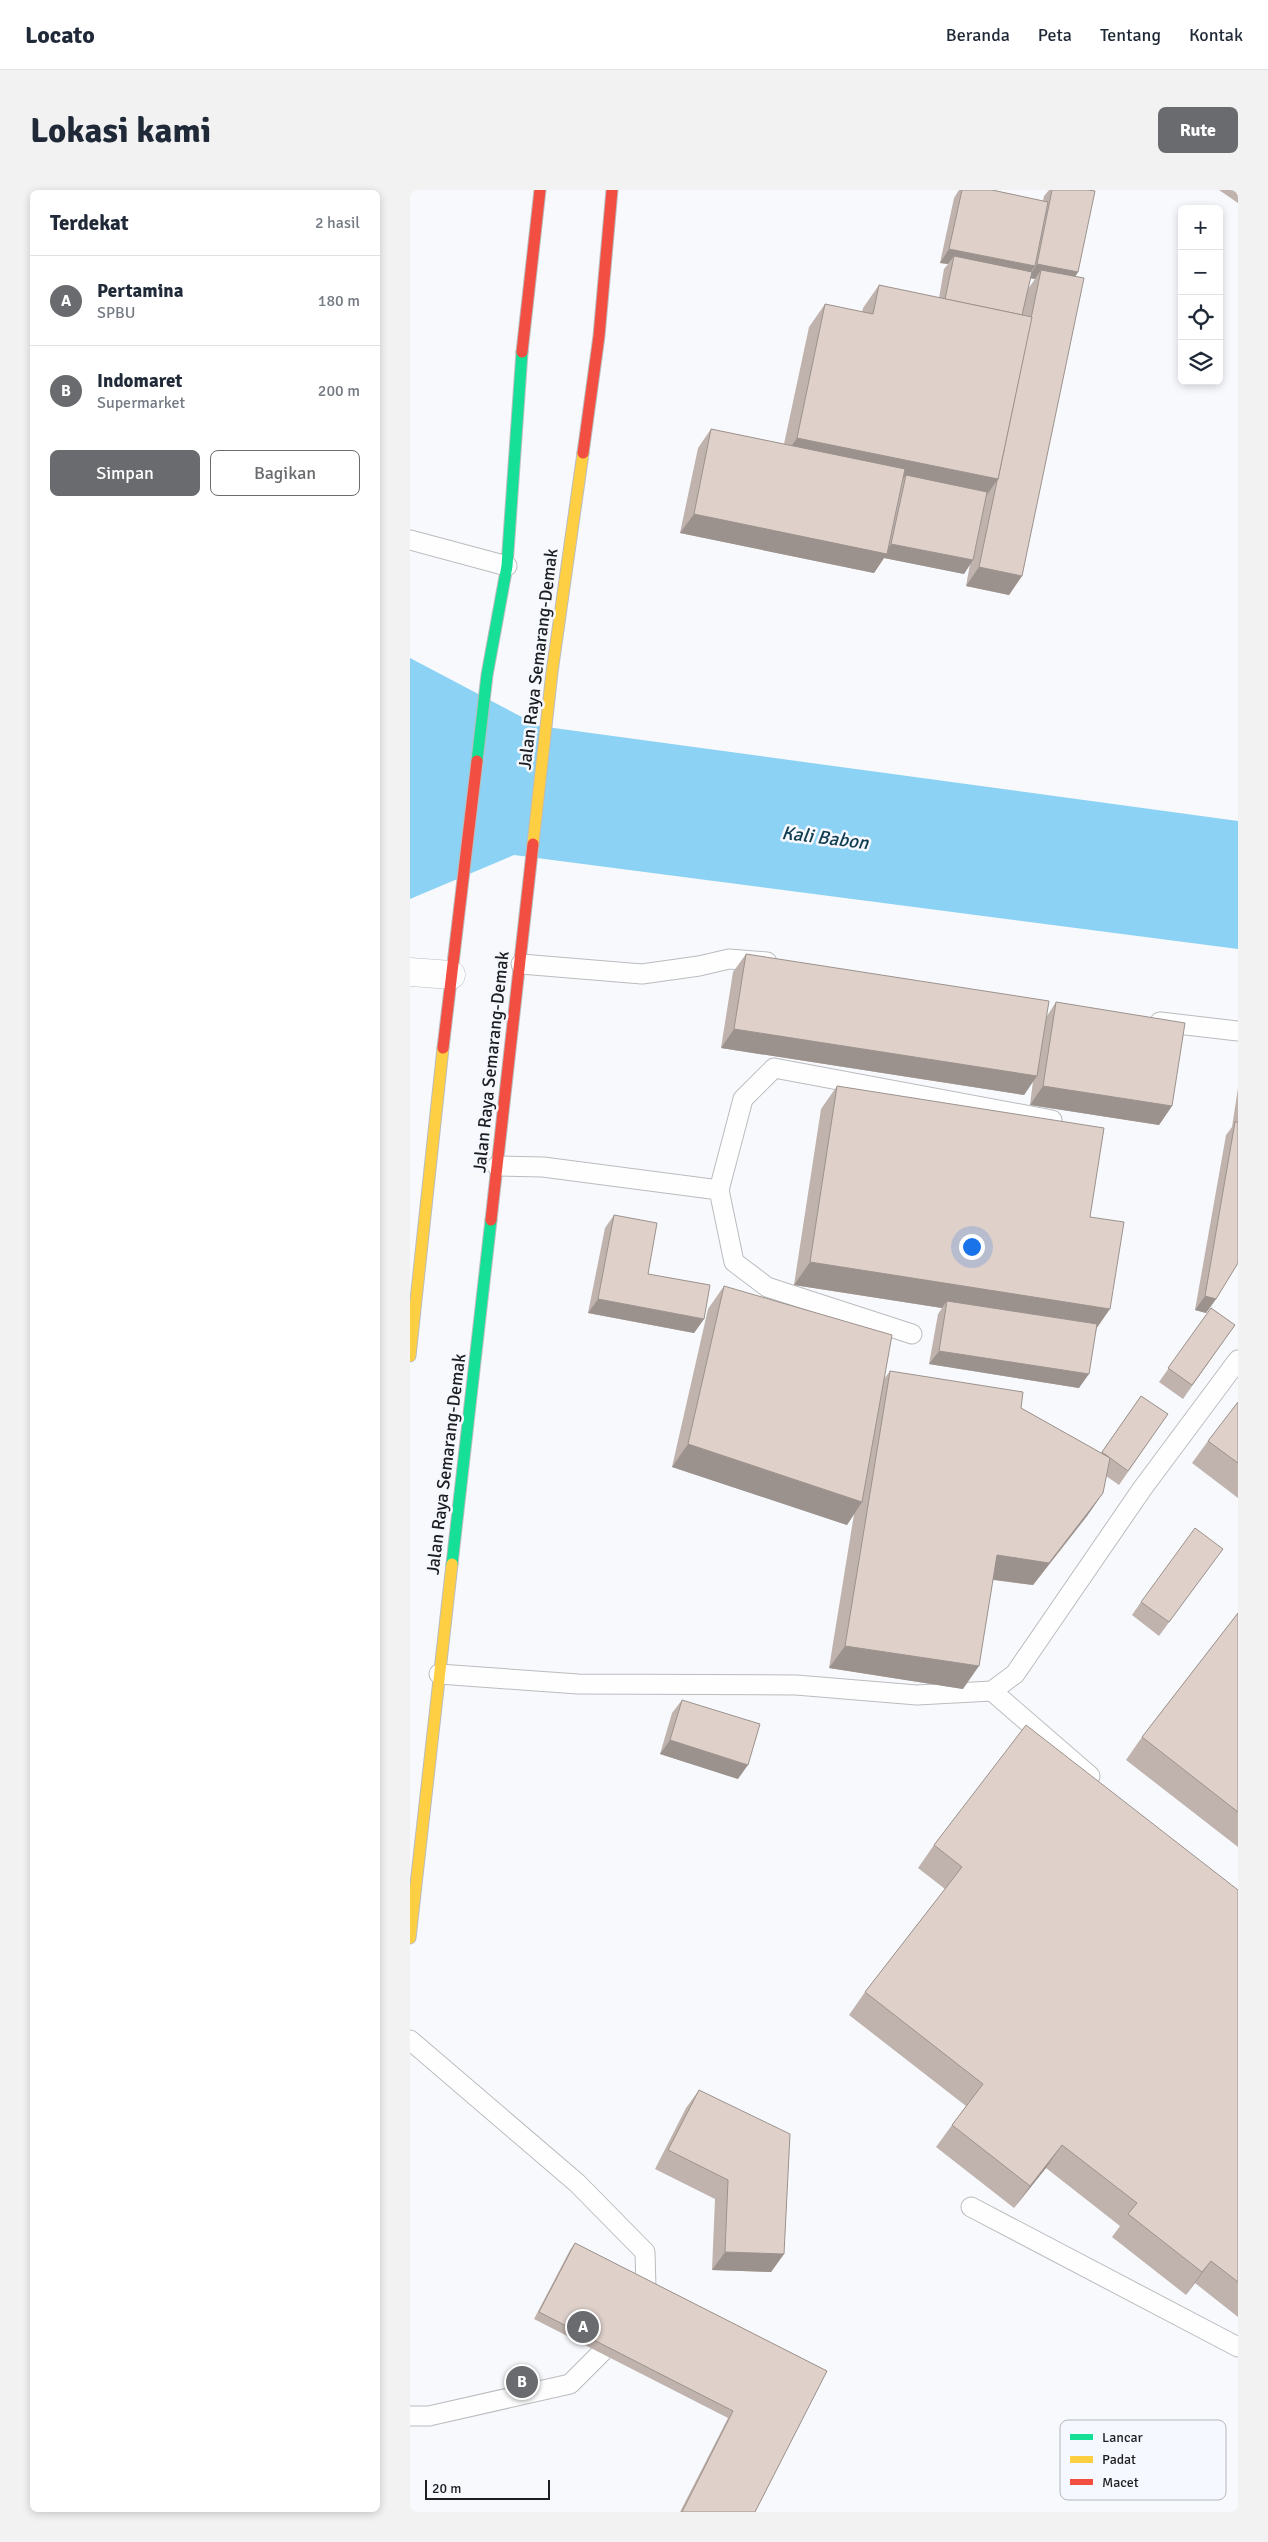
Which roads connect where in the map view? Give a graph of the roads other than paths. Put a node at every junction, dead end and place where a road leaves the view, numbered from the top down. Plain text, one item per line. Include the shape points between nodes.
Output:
1 (540, 190) edge
2 (612, 190) edge
3 (410, 540) edge
4 (507, 566) junction
5 (521, 964) junction
6 (782, 964) edge
7 (410, 972) edge
8 (451, 975) junction
9 (1144, 1020) edge
10 (1238, 1031) edge
11 (1066, 1123) edge
12 (498, 1166) junction
13 (719, 1190) junction
14 (912, 1334) dead end
15 (410, 1356) edge
16 (1238, 1360) edge
17 (439, 1674) junction
18 (992, 1691) junction
19 (1104, 1788) edge
20 (410, 1938) edge
21 (410, 2040) edge
22 (971, 2207) dead end
23 (646, 2288) edge
24 (1238, 2347) edge
25 (602, 2352) edge
26 (410, 2416) edge

1 - 4 highway via 524,330
2 - 5 highway, Jalan Raya Semarang-Demak via 599,336 552,672
3 - 4 lane
4 - 8 highway via 487,675
5 - 6 lane via 642,974 729,959
5 - 12 highway, Jalan Raya Semarang-Demak
7 - 8 street
8 - 15 highway
9 - 10 lane
11 - 13 lane via 774,1068 743,1099
12 - 13 lane via 590,1173
12 - 17 highway, Jalan Raya Semarang-Demak
13 - 14 lane via 734,1262 767,1287
16 - 18 lane via 1142,1490 1015,1674
17 - 18 lane via 578,1684 796,1685 917,1695
17 - 20 highway, Jalan Raya Semarang-Demak
18 - 19 lane
21 - 23 lane via 577,2183 645,2252
22 - 24 lane
25 - 26 lane via 570,2384 429,2416

